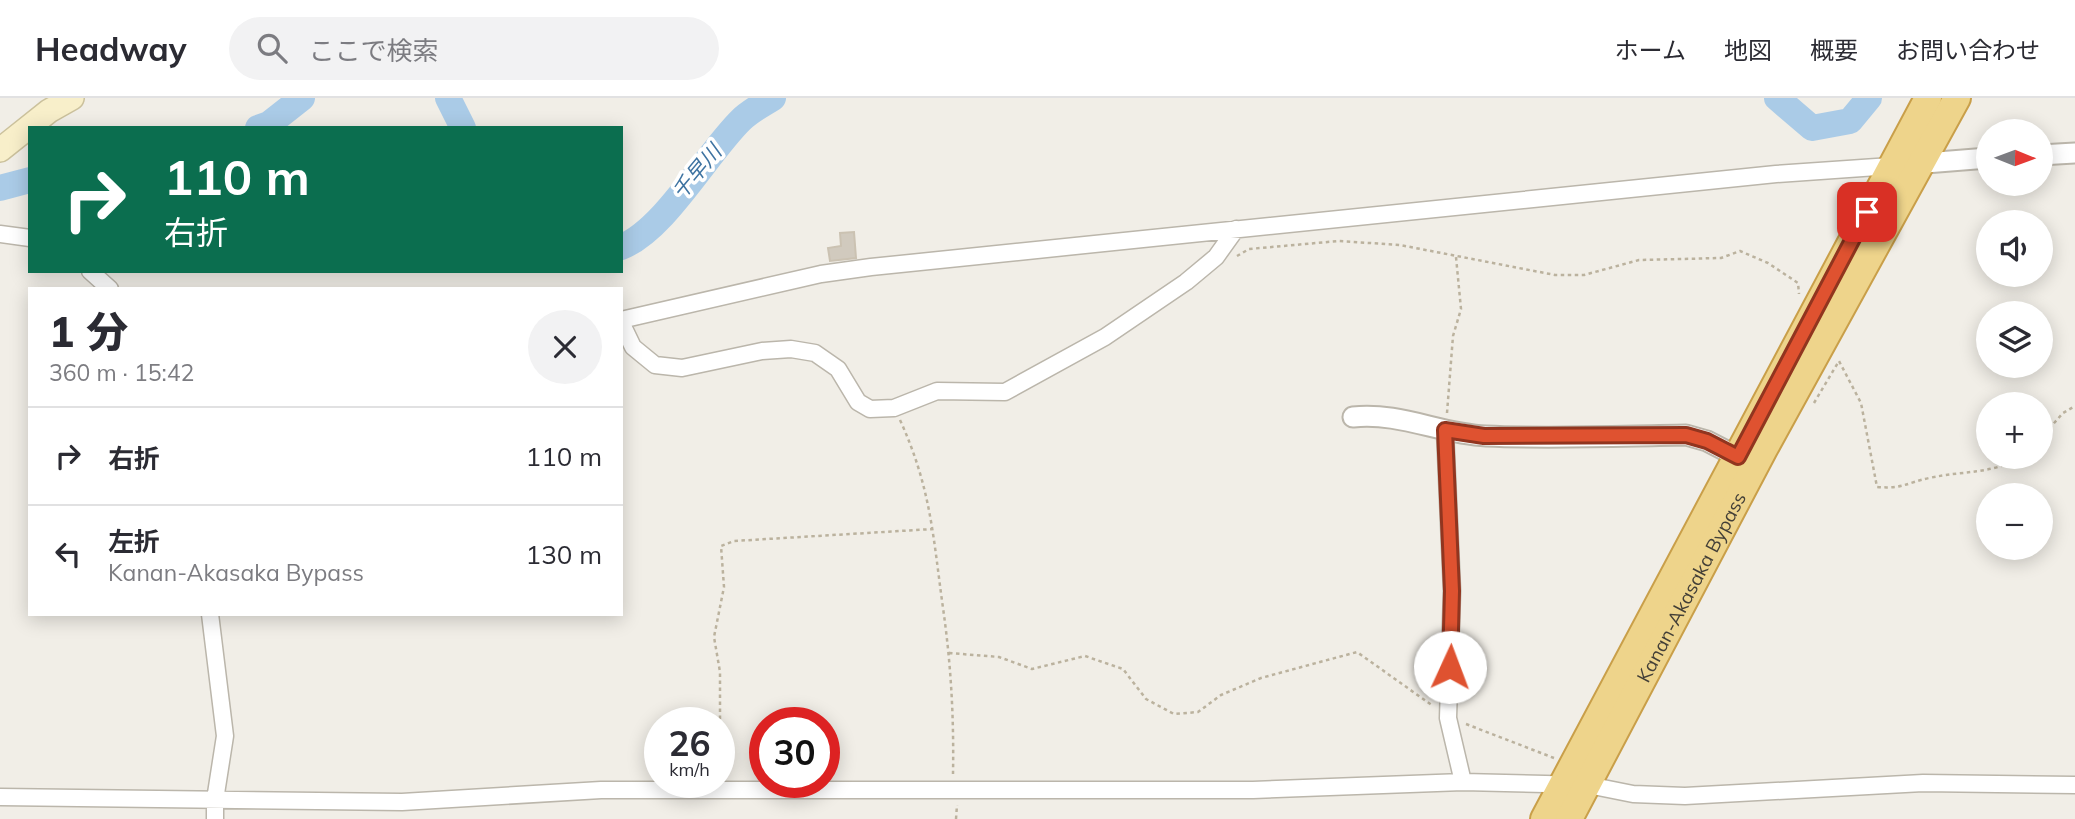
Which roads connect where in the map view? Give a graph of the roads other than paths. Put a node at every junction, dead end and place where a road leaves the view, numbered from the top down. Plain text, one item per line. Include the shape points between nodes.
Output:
1 (72, 98) edge
2 (1928, 98) edge
3 (1957, 98) edge
4 (30, 126) edge
5 (28, 128) edge
6 (0, 150) edge
7 (2075, 153) edge
8 (2053, 154) edge
9 (1976, 159) edge
10 (1922, 163) junction
11 (1891, 166) junction
12 (1236, 229) junction
13 (0, 234) edge
14 (28, 238) edge
15 (92, 273) edge
16 (108, 287) edge
17 (623, 321) edge
18 (623, 326) edge
19 (1353, 417) dead end
20 (1445, 430) junction
21 (1738, 457) junction
22 (210, 616) edge
23 (1574, 778) junction
24 (1462, 782) junction
25 (2075, 785) edge
26 (0, 797) edge
27 (215, 800) junction
28 (215, 819) edge
29 (1544, 819) edge
30 (1569, 819) edge

1 - 4 main road
2 - 11 highway, Kanan-Akasaka Bypass
3 - 10 highway, Kanan-Akasaka Bypass
5 - 6 main road
7 - 8 street
9 - 10 street
10 - 11 street
10 - 23 highway, Kanan-Akasaka Bypass via 1696,576
11 - 12 street
11 - 21 highway, Kanan-Akasaka Bypass
12 - 17 street via 821,274
12 - 18 street via 1216,257 1186,282 1105,337 1004,392 937,391 894,408 870,409 858,401 838,369 815,353 762,351 682,368 655,365 632,347
13 - 14 street
15 - 16 street
19 - 20 street via 1416,421
20 - 21 street via 1484,436 1686,435
20 - 24 street via 1452,591 1448,718
21 - 23 highway, Kanan-Akasaka Bypass
22 - 27 street via 225,736
23 - 24 street
23 - 25 street via 1633,794 1685,796 1923,783
23 - 29 highway, Kanan-Akasaka Bypass
23 - 30 highway, Kanan-Akasaka Bypass
24 - 27 street via 1253,790 720,788 402,802
26 - 27 street
27 - 28 street

